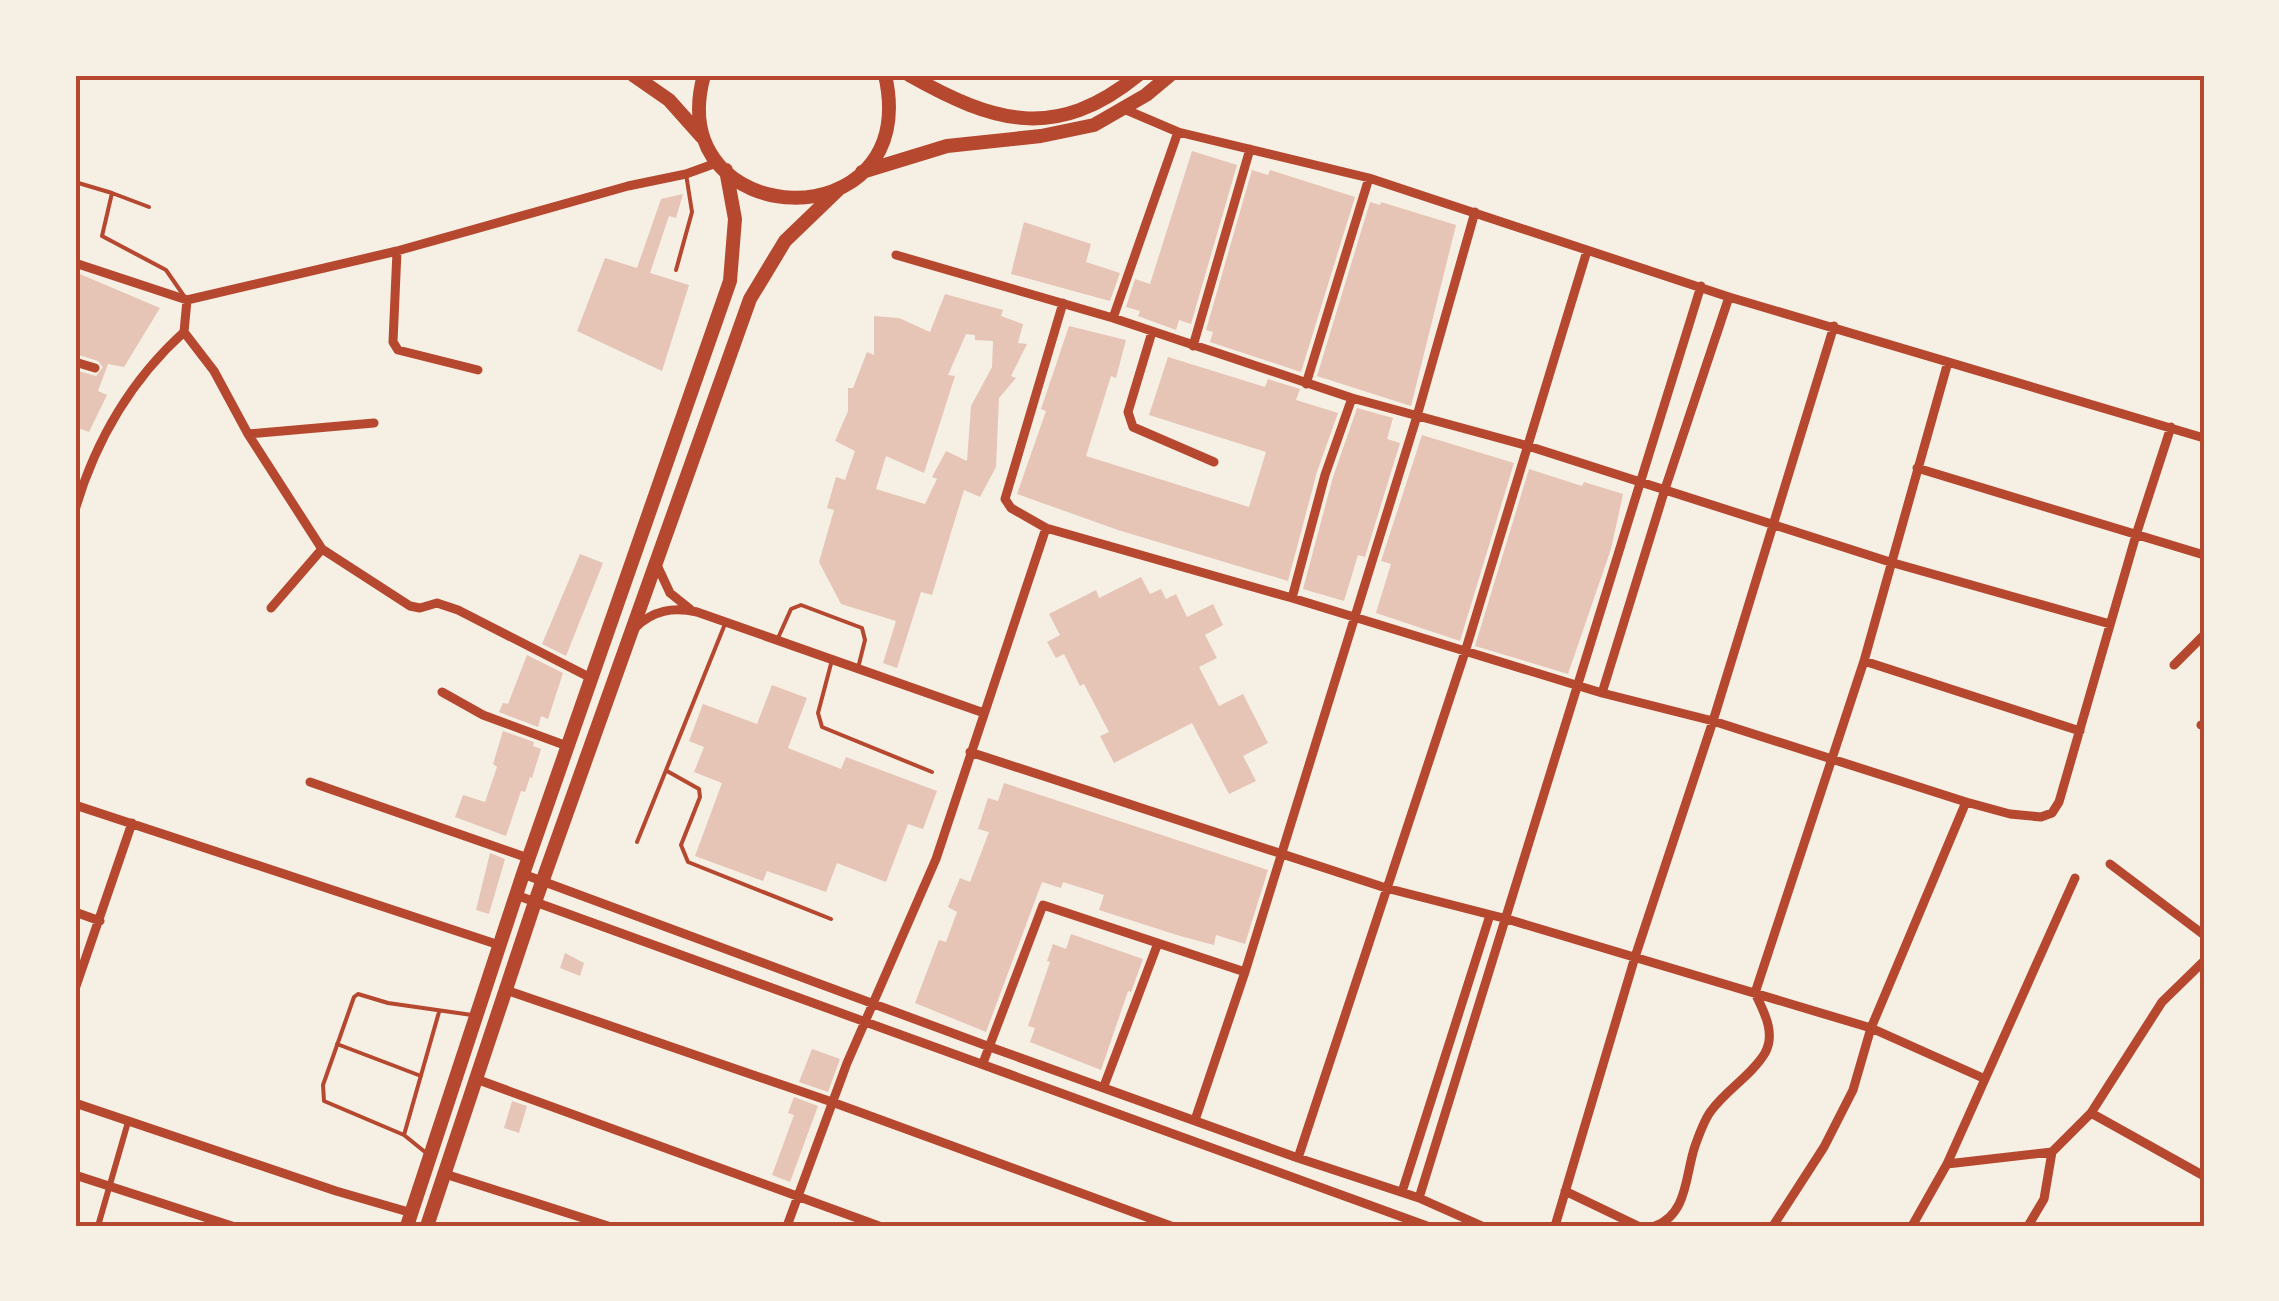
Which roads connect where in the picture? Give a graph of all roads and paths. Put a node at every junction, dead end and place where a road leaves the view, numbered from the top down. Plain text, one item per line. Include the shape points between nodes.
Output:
1 (633, 75) edge
2 (704, 75) edge
3 (885, 75) edge
4 (1138, 75) edge
5 (1170, 75) edge
6 (916, 76) edge
7 (1124, 109) junction
8 (1178, 132) junction
9 (708, 145) junction
10 (1250, 149) junction
11 (722, 166) junction
12 (862, 172) junction
13 (686, 174) junction
14 (1369, 178) junction
15 (75, 182) edge
16 (840, 188) junction
17 (112, 193) junction
18 (150, 207) dead end
19 (1475, 212) junction
20 (1588, 251) junction
21 (396, 252) junction
22 (896, 256) dead end
23 (75, 263) edge
24 (676, 270) dead end
25 (1701, 286) junction
26 (1729, 297) junction
27 (186, 300) junction
28 (1063, 303) junction
29 (1113, 318) junction
30 (1834, 326) junction
31 (184, 332) junction
32 (1152, 332) junction
33 (1193, 346) junction
34 (75, 362) edge
35 (1948, 362) junction
36 (95, 368) dead end
37 (478, 370) dead end
38 (1306, 384) junction
39 (1352, 398) junction
40 (1418, 416) junction
41 (374, 423) dead end
42 (2170, 427) junction
43 (248, 434) junction
44 (2204, 438) edge
45 (1528, 446) junction
46 (1214, 462) dead end
47 (1917, 468) junction
48 (1638, 482) junction
49 (1664, 489) junction
50 (75, 510) edge
51 (1773, 523) junction
52 (1046, 528) junction
53 (2136, 535) junction
54 (322, 549) junction
55 (2204, 555) edge
56 (1890, 562) junction
57 (656, 563) junction
58 (1292, 598) junction
59 (271, 608) dead end
60 (697, 612) junction
61 (1354, 617) junction
62 (726, 622) junction
63 (2110, 624) junction
64 (632, 631) junction
65 (2204, 635) edge
66 (777, 640) junction
67 (1465, 652) junction
68 (832, 660) junction
69 (1864, 660) junction
70 (2174, 665) dead end
71 (858, 668) junction
72 (591, 678) junction
73 (1579, 684) junction
74 (442, 692) dead end
75 (1602, 692) junction
76 (984, 714) junction
77 (1713, 721) junction
78 (2080, 730) junction
79 (567, 746) junction
80 (970, 752) junction
81 (1833, 758) junction
82 (666, 771) junction
83 (932, 772) dead end
84 (310, 782) dead end
85 (1966, 802) junction
86 (75, 804) edge
87 (132, 823) junction
88 (636, 842) dead end
89 (1281, 854) junction
90 (528, 858) junction
91 (2110, 864) dead end
92 (523, 874) junction
93 (2075, 878) dead end
94 (543, 882) junction
95 (1386, 888) junction
96 (516, 896) junction
97 (535, 902) junction
98 (75, 912) edge
99 (1490, 916) junction
100 (831, 919) dead end
101 (1507, 920) junction
102 (100, 921) junction
103 (2204, 935) edge
104 (1158, 943) junction
105 (500, 945) junction
106 (1634, 957) junction
107 (2204, 960) edge
108 (1246, 972) junction
109 (75, 989) edge
110 (506, 990) junction
111 (1755, 993) junction
112 (874, 1001) junction
113 (440, 1012) junction
114 (476, 1015) junction
115 (866, 1020) junction
116 (1872, 1028) junction
117 (338, 1044) junction
118 (990, 1047) junction
119 (983, 1063) junction
120 (421, 1076) junction
121 (1983, 1078) junction
122 (476, 1079) junction
123 (1087, 1080) junction
124 (1104, 1086) junction
125 (1080, 1099) junction
126 (832, 1102) junction
127 (75, 1103) edge
128 (2091, 1113) junction
129 (1195, 1120) junction
130 (128, 1122) junction
131 (404, 1135) junction
132 (2052, 1152) junction
133 (430, 1156) junction
134 (1298, 1158) junction
135 (1948, 1164) junction
136 (444, 1174) junction
137 (75, 1175) edge
138 (2204, 1176) edge
139 (109, 1187) junction
140 (1565, 1191) junction
141 (1402, 1192) junction
142 (798, 1197) junction
143 (1419, 1198) junction
144 (410, 1219) edge
145 (98, 1226) edge
146 (232, 1226) edge
147 (428, 1226) edge
148 (608, 1226) edge
149 (787, 1226) edge
150 (878, 1226) edge
151 (1171, 1226) edge
152 (1427, 1226) edge
153 (1482, 1226) edge
154 (1555, 1226) edge
155 (1638, 1226) edge
156 (1655, 1226) edge
157 (1773, 1226) edge
158 (1912, 1226) edge
159 (2028, 1226) edge

1 - 9 highway via 669,100
2 - 9 highway via 699,108
3 - 12 highway via 890,117
4 - 6 highway via 1101,102 1032,120 961,102
5 - 7 highway
7 - 8 street
7 - 12 highway via 1094,125 947,146
8 - 10 street
8 - 29 street
9 - 11 highway
10 - 14 street
10 - 33 street
11 - 13 street
11 - 16 highway via 741,184 780,198
11 - 72 highway via 734,219 730,280
12 - 16 highway
13 - 21 street
13 - 24 lane via 692,212
14 - 19 street
14 - 38 street
15 - 17 lane
16 - 57 highway via 785,241 750,299
17 - 18 lane
17 - 27 lane via 102,236 166,270
19 - 20 street
19 - 40 street
20 - 25 street
20 - 45 street
21 - 27 street
21 - 37 street via 398,350
22 - 28 street
23 - 27 street
25 - 26 street
25 - 48 street
26 - 30 street
26 - 49 street
27 - 31 street
28 - 29 street
28 - 52 street via 1006,499
29 - 32 street
30 - 35 street
30 - 51 street
31 - 43 street
31 - 50 street via 132,389 88,466
32 - 33 street
32 - 46 street via 1129,419 1133,427
33 - 38 street
34 - 36 street
35 - 42 street
35 - 47 street
38 - 39 street
39 - 40 street
39 - 58 street
40 - 45 street
40 - 61 street
41 - 43 street
42 - 44 street
42 - 53 street
43 - 54 street
45 - 48 street
45 - 67 street
47 - 53 street
47 - 56 street
48 - 49 street
48 - 73 street
49 - 51 street
49 - 75 street
51 - 56 street
51 - 77 street
52 - 58 street
52 - 76 street
53 - 55 street
53 - 63 street
54 - 59 street
54 - 72 street via 410,606 437,603 458,610
56 - 63 street
56 - 69 street
57 - 60 street via 670,594
57 - 64 highway
58 - 61 street
60 - 62 street
60 - 64 street via 661,611
61 - 67 street
61 - 89 street
62 - 66 street
62 - 82 lane
63 - 78 street
64 - 94 highway
65 - 70 street
66 - 68 street
66 - 71 lane via 790,609 801,605 862,628
67 - 73 street
67 - 95 street
68 - 71 street
68 - 83 lane via 818,714 822,727
69 - 78 street
69 - 81 street
71 - 76 street
72 - 79 highway
73 - 75 street
73 - 101 street
74 - 79 street
75 - 77 street
76 - 80 street
77 - 81 street
77 - 106 street
78 - 85 street via 2052,812 2010,814
79 - 90 highway
80 - 89 street
80 - 112 street via 936,858
81 - 85 street
81 - 111 street
82 - 88 lane
82 - 100 lane via 699,789 681,845 688,862
84 - 90 street
85 - 116 street
86 - 87 street
87 - 102 street
87 - 105 street
89 - 95 street
89 - 108 street
90 - 92 highway
91 - 103 street
92 - 94 street
92 - 96 highway
93 - 121 street
94 - 97 highway
94 - 112 street
95 - 99 street
95 - 134 street
96 - 97 street
96 - 105 highway
97 - 110 highway
97 - 115 street
98 - 102 street
99 - 101 street
99 - 141 street
101 - 106 street
101 - 143 street
102 - 109 street
104 - 108 street
104 - 118 street via 1043,905
104 - 124 street
105 - 114 highway
106 - 111 street
106 - 140 street
107 - 128 street via 2162,1002
108 - 129 street
110 - 122 highway
110 - 126 street
111 - 116 street
111 - 156 street via 1767,1018 1766,1052 1710,1112 1682,1198 1671,1218
112 - 115 street
112 - 118 street
113 - 114 lane
113 - 117 lane via 358,994
113 - 120 lane
114 - 133 highway
115 - 119 street
115 - 126 street
116 - 121 street
116 - 157 street via 1854,1090
117 - 120 lane
117 - 131 lane via 323,1084 324,1102
118 - 119 street
118 - 123 street
119 - 125 street
120 - 131 lane
121 - 135 street
122 - 136 highway
122 - 142 street
123 - 124 street
123 - 125 street
124 - 129 street
125 - 152 street
126 - 142 street
126 - 151 street
127 - 130 street
128 - 132 street
128 - 138 street
129 - 134 street
130 - 139 street
130 - 144 street
131 - 133 lane
132 - 135 street
132 - 159 street via 2044,1199
133 - 144 highway
134 - 141 street
135 - 158 street
136 - 147 highway
136 - 148 street
137 - 139 street
139 - 145 street
139 - 146 street
140 - 154 street
140 - 155 street
141 - 143 street
142 - 149 street
142 - 150 street
143 - 153 street

